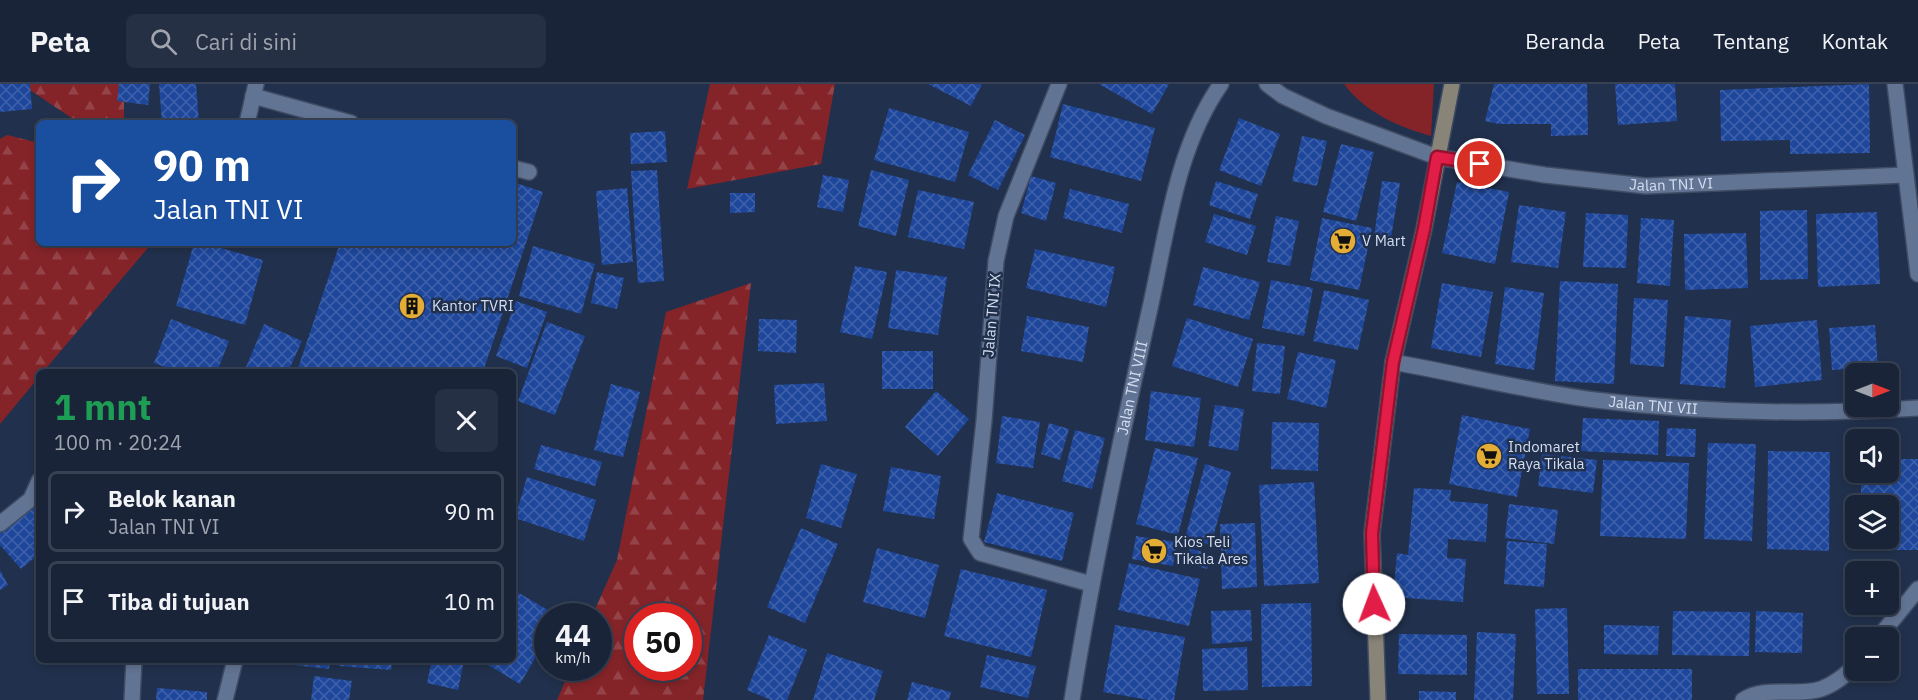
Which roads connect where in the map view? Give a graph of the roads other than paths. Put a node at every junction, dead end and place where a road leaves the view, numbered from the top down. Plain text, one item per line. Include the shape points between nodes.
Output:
1 (1059, 84) edge
2 (1221, 84) edge
3 (1267, 84) edge
4 (1452, 84) edge
5 (1895, 84) edge
6 (254, 90) edge
7 (248, 120) edge
8 (342, 120) edge
9 (1437, 157) junction
10 (516, 169) edge
11 (529, 172) dead end
12 (1905, 175) junction
13 (1918, 273) edge
14 (1393, 362) junction
15 (1918, 408) edge
16 (36, 488) edge
17 (0, 524) edge
18 (1091, 584) junction
19 (1918, 589) edge
20 (1887, 627) edge
21 (134, 663) edge
22 (234, 663) edge
23 (1845, 675) edge
24 (132, 700) edge
25 (225, 700) edge
26 (1072, 700) edge
27 (1378, 700) edge
28 (1743, 700) edge

1 - 18 street, Jalan TNI IX via 1006,216 996,261 971,539 980,553
2 - 18 street, Jalan TNI VIII via 1199,123 1180,175
3 - 9 street, Jalan TNI VI via 1326,116
4 - 9 main road
5 - 12 street
6 - 7 street
6 - 8 street
9 - 12 street, Jalan TNI VI via 1646,186
9 - 14 main road
10 - 11 street
12 - 13 street
14 - 15 street, Jalan TNI VII via 1593,400 1678,408 1850,413
14 - 27 main road via 1372,533
16 - 17 street via 31,500
18 - 26 street, Jalan TNI VIII
19 - 20 street
21 - 24 street
22 - 25 street
23 - 28 street via 1820,690 1756,694

